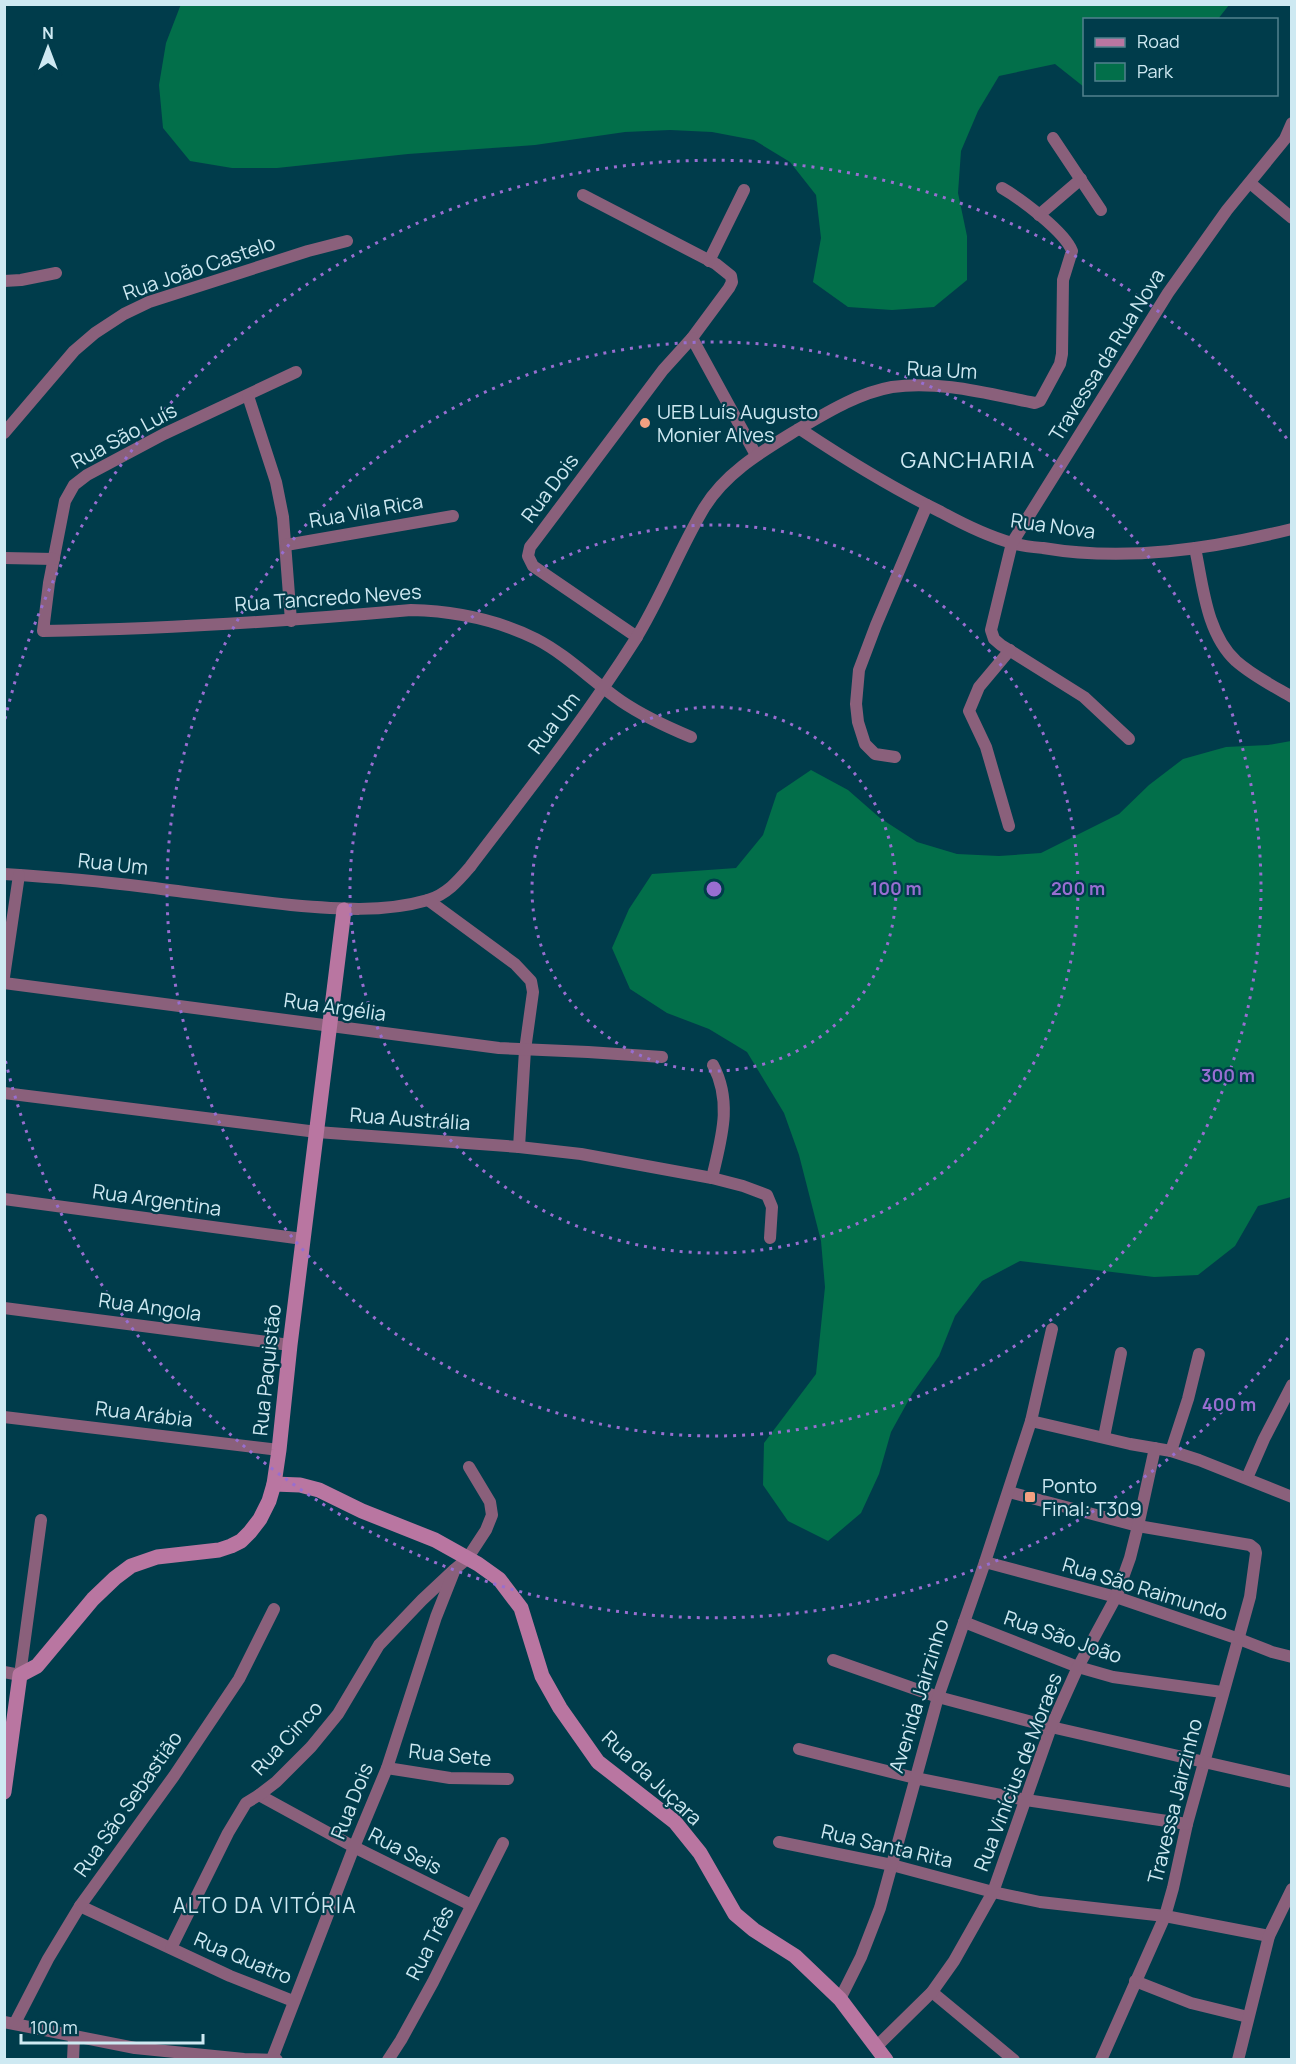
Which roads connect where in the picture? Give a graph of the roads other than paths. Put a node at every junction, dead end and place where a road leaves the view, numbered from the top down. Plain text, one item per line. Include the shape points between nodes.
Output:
1 (1292, 123) edge
2 (1053, 138) dead end
3 (1081, 179) junction
4 (1250, 183) junction
5 (1002, 188) dead end
6 (744, 190) dead end
7 (583, 195) dead end
8 (1101, 210) dead end
9 (1039, 215) junction
10 (1292, 218) edge
11 (347, 241) dead end
12 (709, 261) junction
13 (56, 273) dead end
14 (4, 280) edge
15 (692, 338) junction
16 (296, 372) dead end
17 (248, 396) junction
18 (800, 429) junction
19 (4, 433) edge
20 (756, 455) junction
21 (927, 506) junction
22 (453, 516) dead end
23 (1292, 529) edge
24 (1012, 543) junction
25 (286, 545) junction
26 (1195, 548) junction
27 (4, 558) edge
28 (54, 559) junction
29 (291, 621) junction
30 (43, 631) joint
31 (637, 637) junction
32 (1010, 650) junction
33 (604, 688) junction
34 (1292, 697) edge
35 (691, 737) dead end
36 (1129, 739) dead end
37 (895, 757) dead end
38 (1009, 826) dead end
39 (4, 874) edge
40 (19, 875) junction
41 (428, 900) junction
42 (344, 910) junction
43 (4, 977) edge
44 (4, 983) edge
45 (329, 1026) junction
46 (525, 1050) junction
47 (662, 1057) dead end
48 (713, 1065) dead end
49 (4, 1093) edge
50 (317, 1131) junction
51 (519, 1147) junction
52 (712, 1178) junction
53 (4, 1199) edge
54 (770, 1238) dead end
55 (303, 1239) junction
56 (4, 1308) edge
57 (1052, 1329) dead end
58 (290, 1345) junction
59 (1121, 1353) dead end
60 (1198, 1354) dead end
61 (1292, 1385) edge
62 (4, 1417) edge
63 (1030, 1421) junction
64 (1104, 1437) junction
65 (1155, 1448) junction
66 (279, 1450) junction
67 (1171, 1451) junction
68 (469, 1467) dead end
69 (1247, 1478) junction
70 (274, 1484) junction
71 (1009, 1492) junction
72 (1292, 1497) edge
73 (41, 1520) dead end
74 (1138, 1526) junction
75 (985, 1563) junction
76 (461, 1564) junction
77 (1116, 1597) junction
78 (274, 1609) dead end
79 (964, 1622) junction
80 (1239, 1639) junction
81 (1292, 1657) edge
82 (833, 1660) dead end
83 (1078, 1667) junction
84 (4, 1672) edge
85 (20, 1674) junction
86 (1222, 1692) junction
87 (938, 1697) junction
88 (1051, 1727) junction
89 (799, 1749) dead end
90 (1206, 1762) junction
91 (387, 1768) junction
92 (915, 1778) junction
93 (508, 1779) dead end
94 (1292, 1782) edge
95 (4, 1792) edge
96 (259, 1795) junction
97 (1026, 1800) junction
98 (1187, 1824) junction
99 (779, 1842) dead end
100 (503, 1843) dead end
101 (354, 1847) junction
102 (892, 1865) junction
103 (1292, 1889) edge
104 (993, 1892) junction
105 (471, 1905) junction
106 (80, 1906) junction
107 (1165, 1916) junction
108 (1269, 1936) junction
109 (171, 1948) junction
110 (1135, 1981) junction
111 (932, 1992) junction
112 (840, 1999) junction
113 (293, 2001) junction
114 (1248, 2017) junction
115 (10, 2023) edge
116 (74, 2037) junction
117 (883, 2056) edge
118 (244, 2059) edge
119 (272, 2059) edge
120 (73, 2060) edge
121 (277, 2060) edge
122 (388, 2060) edge
123 (1014, 2060) edge
124 (1101, 2060) edge
125 (1238, 2060) edge

1 - 4 street, Travessa da Rua Nova via 1285,139
2 - 3 street
3 - 8 street
3 - 9 street
4 - 10 street
4 - 24 street, Travessa da Rua Nova via 1168,293
5 - 9 street
6 - 12 street
7 - 12 street, Rua Dois
9 - 18 street, Rua Um via 1068,244 1072,255 1063,280 1062,354 1040,401 942,387 891,387 846,403
11 - 19 street, Rua João Castelo via 158,299 124,314 74,351
12 - 15 street, Rua Dois via 730,274 732,282
13 - 14 street
15 - 20 street
15 - 31 street, Rua Dois via 580,479 537,537 528,556 533,566
16 - 17 street, Rua São Luís
17 - 25 street, Rua Vila Rica via 276,482
17 - 28 street, Rua São Luís via 79,479 65,501
18 - 20 street, Rua Um
18 - 21 street, Rua Nova via 861,470
20 - 31 street, Rua Um via 721,486 705,507
21 - 24 street, Rua Nova
21 - 37 street via 859,670 856,704 865,744 875,754
22 - 25 street, Rua Vila Rica
23 - 26 street, Rua Nova
24 - 26 street, Rua Nova via 1070,553 1143,554
24 - 32 street, Travessa da Rua Nova via 991,630 994,639
25 - 29 street, Rua Vila Rica
26 - 34 street via 1210,615 1223,645 1253,675
27 - 28 street
28 - 30 street, Rua São Luís
29 - 30 street, Rua Tancredo Neves
29 - 33 street, Rua Tancredo Neves via 411,610 465,615 536,639
31 - 33 street, Rua Um
32 - 36 street, Travessa da Rua Nova via 1084,697
32 - 38 street via 979,687 969,711 986,747
33 - 35 street, Rua Tancredo Neves via 664,726
33 - 41 street, Rua Um via 470,867 454,885
39 - 40 street, Rua Um
40 - 42 street, Rua Um
40 - 43 street
41 - 42 street, Rua Um
41 - 46 street via 502,953 531,981
42 - 45 street, Rua Paquistão
44 - 45 street, Rua Argélia
45 - 46 street, Rua Argélia
45 - 50 street, Rua Paquistão
46 - 47 street, Rua Argélia
46 - 51 street
48 - 52 street via 725,1100
49 - 50 street, Rua Austrália
50 - 51 street, Rua Austrália
50 - 55 street, Rua Paquistão
51 - 52 street, Rua Austrália
52 - 54 street, Rua Austrália via 767,1195 772,1208
53 - 55 street, Rua Argentina
55 - 58 street, Rua Paquistão
56 - 58 street, Rua Angola
57 - 63 street, Avenida Jairzinho
58 - 66 street, Rua Paquistão
59 - 64 street
60 - 67 street
61 - 69 street
62 - 66 street, Rua Arábia
63 - 64 street
63 - 71 street, Avenida Jairzinho
64 - 65 street
65 - 67 street
65 - 74 street, Rua Vinícius de Moraes
66 - 70 street, Rua Paquistão
67 - 69 street
68 - 76 street via 490,1502 492,1515
69 - 72 street
70 - 76 street, Rua da Juçara via 319,1490 435,1540
70 - 85 street, Rua Paquistão via 260,1519 241,1541 219,1550 157,1557 131,1566 93,1599 37,1666
71 - 74 street
71 - 75 street, Avenida Jairzinho
73 - 85 street
74 - 77 street, Rua Vinícius de Moraes
74 - 80 street, Travessa Jairzinho via 1255,1549 1250,1597
75 - 77 street, Rua São Raimundo
75 - 79 street, Avenida Jairzinho
76 - 91 street, Rua Dois via 430,1632
76 - 96 street, Rua Cinco via 379,1646 338,1714 311,1748
76 - 112 street, Rua da Juçara via 499,1579 516,1599 542,1676 598,1762 675,1822 700,1853 735,1914 795,1956
77 - 80 street, Rua São Raimundo
77 - 83 street, Rua Vinícius de Moraes
78 - 106 street, Rua São Sebastião via 239,1679
79 - 83 street, Rua São João
79 - 87 street, Avenida Jairzinho
80 - 81 street, Rua São Raimundo
80 - 86 street, Travessa Jairzinho
82 - 87 street
83 - 86 street, Rua São João via 1113,1677
83 - 88 street, Rua Vinícius de Moraes
84 - 85 street
85 - 95 street
86 - 90 street, Travessa Jairzinho
87 - 88 street
87 - 92 street, Avenida Jairzinho
88 - 90 street
88 - 97 street, Rua Vinícius de Moraes
89 - 92 street
90 - 94 street
90 - 98 street, Travessa Jairzinho
91 - 93 street, Rua Sete via 450,1778
91 - 101 street, Rua Dois
92 - 97 street
92 - 102 street, Avenida Jairzinho
96 - 101 street, Rua Seis
96 - 109 street, Rua Cinco via 240,1812
97 - 98 street
97 - 104 street, Rua Vinícius de Moraes
98 - 107 street, Travessa Jairzinho
99 - 102 street, Rua Santa Rita
100 - 105 street, Rua Três
101 - 105 street, Rua Seis
101 - 113 street, Rua Dois
102 - 104 street, Rua Santa Rita
102 - 112 street, Avenida Jairzinho via 861,1957
103 - 108 street
104 - 107 street, Rua Santa Rita via 1040,1902
104 - 111 street, Rua Vinícius de Moraes
105 - 122 street, Rua Três
106 - 109 street, Rua Quatro
106 - 115 street, Rua São Sebastião
107 - 108 street, Rua Santa Rita
107 - 110 street, Travessa Jairzinho
108 - 114 street
109 - 113 street, Rua Quatro
110 - 114 street via 1191,2002
110 - 124 street, Travessa Jairzinho
111 - 117 street, Rua Vinícius de Moraes
111 - 123 street
112 - 117 street
113 - 119 street, Rua Dois
114 - 125 street
115 - 116 street
116 - 118 street via 135,2048
116 - 120 street
118 - 119 street
119 - 121 street

